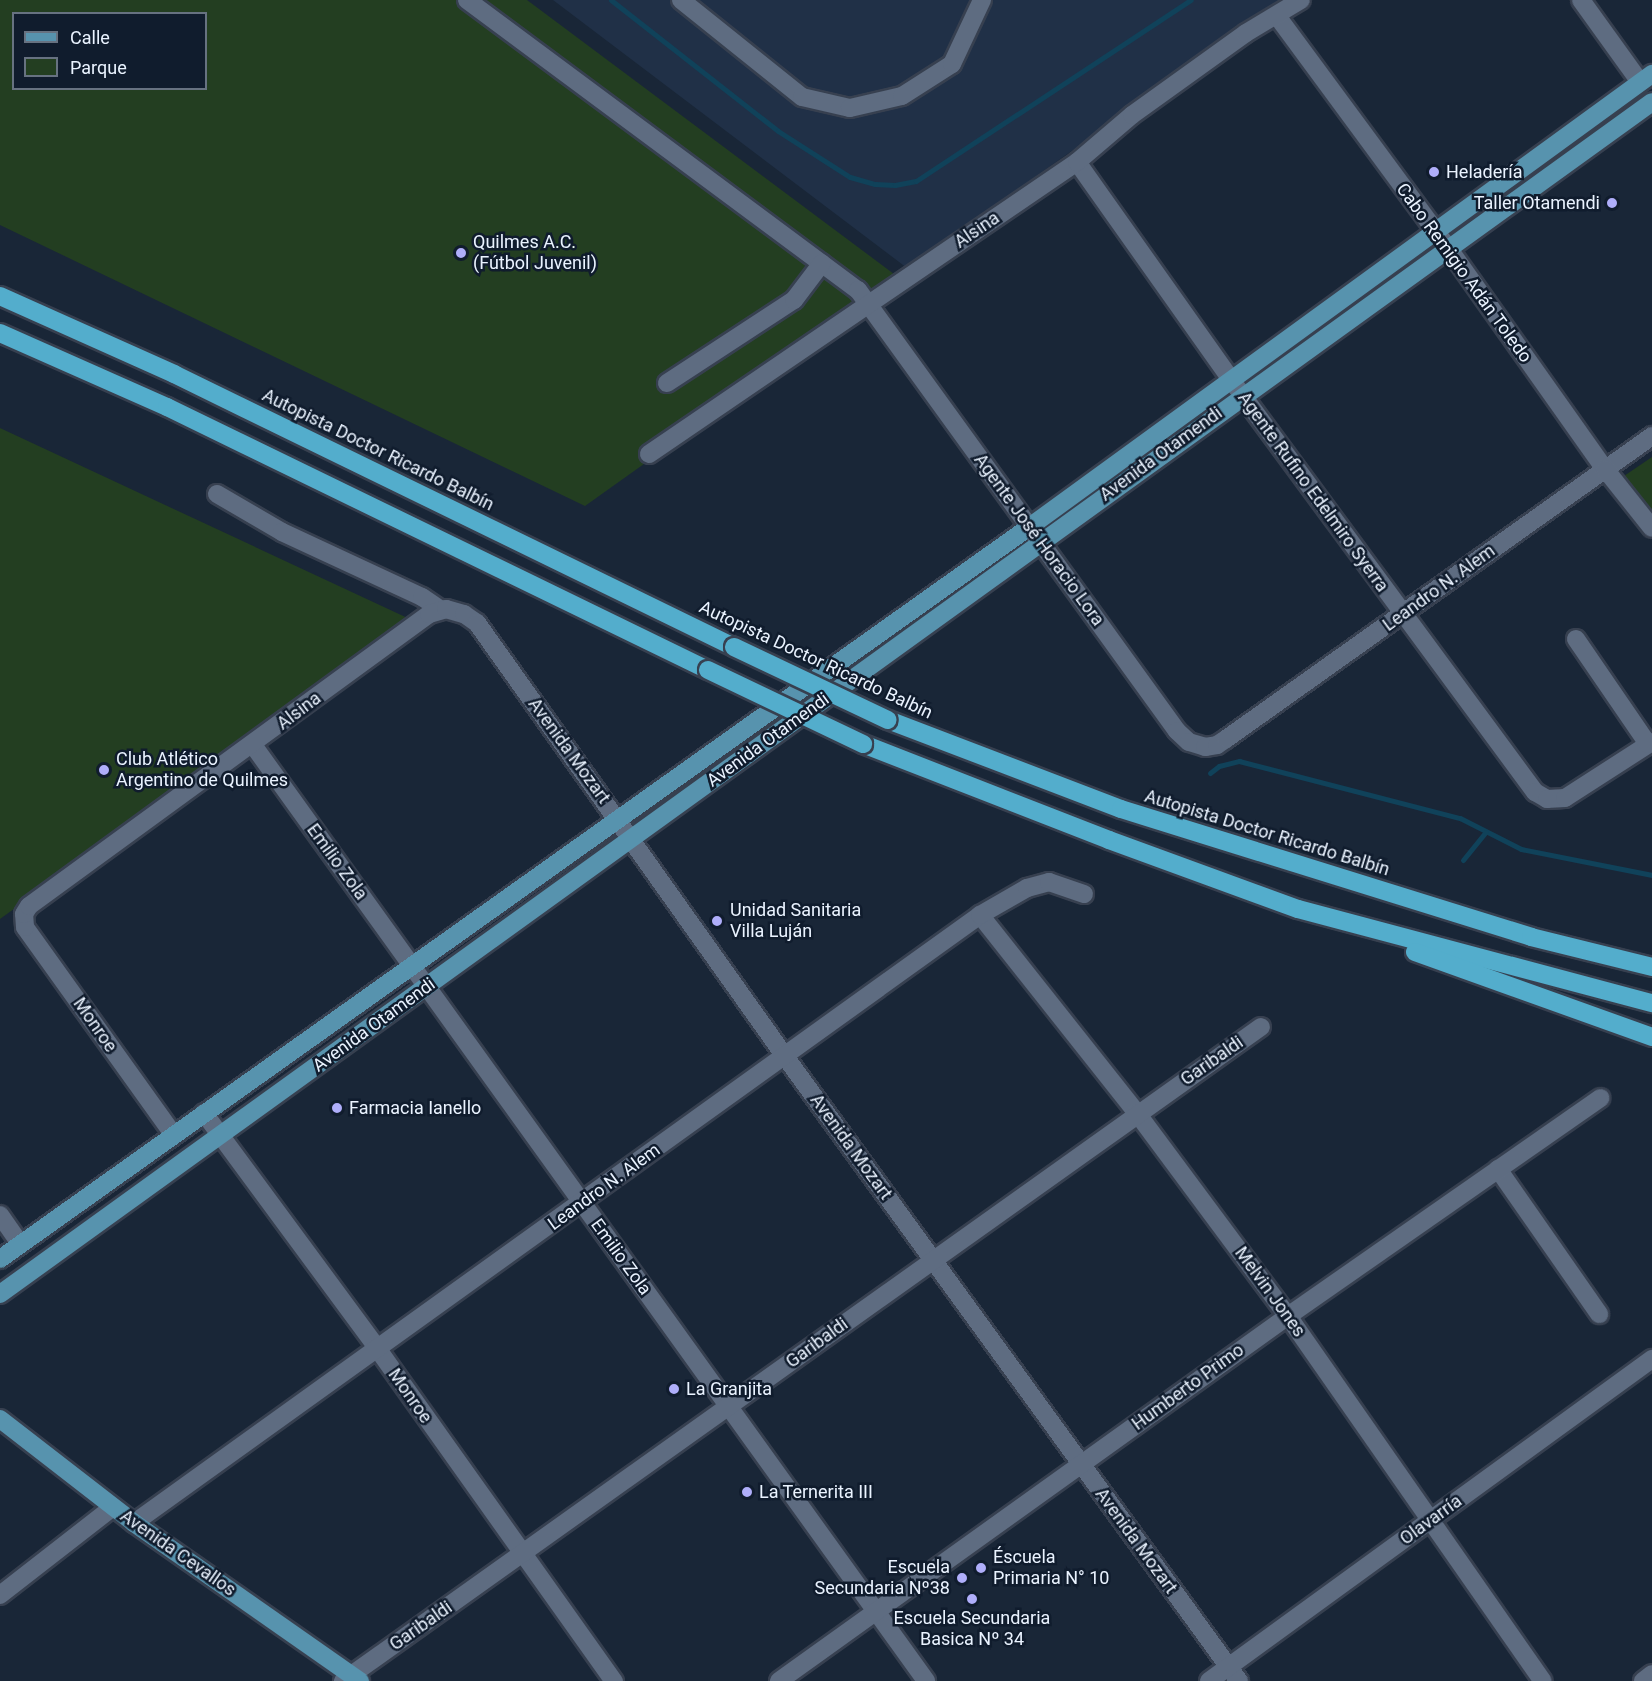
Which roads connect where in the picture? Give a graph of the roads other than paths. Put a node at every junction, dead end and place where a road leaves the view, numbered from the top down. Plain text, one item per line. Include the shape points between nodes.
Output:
1 (467, 0) edge
2 (681, 0) edge
3 (982, 0) edge
4 (1301, 0) edge
5 (1581, 0) edge
6 (1277, 16) junction
7 (1646, 78) edge
8 (1652, 102) edge
9 (1077, 162) junction
10 (1436, 233) junction
11 (1449, 249) junction
12 (822, 263) junction
13 (0, 296) edge
14 (870, 303) junction
15 (0, 333) edge
16 (667, 383) dead end
17 (1237, 388) junction
18 (1652, 436) edge
19 (649, 454) dead end
20 (1605, 470) junction
21 (217, 494) dead end
22 (1652, 528) edge
23 (1034, 535) junction
24 (441, 610) junction
25 (1402, 615) junction
26 (1576, 639) dead end
27 (1226, 739) joint
28 (1650, 743) edge
29 (252, 745) junction
30 (618, 819) junction
31 (631, 838) junction
32 (1084, 894) dead end
33 (1298, 909) junction
34 (24, 914) joint
35 (980, 915) junction
36 (1531, 937) junction
37 (1652, 958) edge
38 (412, 966) junction
39 (1652, 967) edge
40 (426, 987) junction
41 (1652, 1003) edge
42 (1262, 1027) dead end
43 (1652, 1037) edge
44 (784, 1055) junction
45 (1601, 1098) dead end
46 (204, 1113) junction
47 (1137, 1113) junction
48 (172, 1134) junction
49 (220, 1137) junction
50 (1498, 1169) junction
51 (582, 1203) junction
52 (0, 1215) edge
53 (20, 1244) junction
54 (0, 1259) edge
55 (933, 1260) junction
56 (0, 1294) edge
57 (1599, 1314) dead end
58 (1288, 1316) junction
59 (377, 1348) junction
60 (1652, 1359) edge
61 (729, 1407) junction
62 (0, 1419) edge
63 (1080, 1466) junction
64 (113, 1507) junction
65 (1431, 1520) junction
66 (134, 1523) junction
67 (523, 1555) junction
68 (0, 1595) edge
69 (877, 1611) junction
70 (1234, 1674) edge
71 (1652, 1674) edge
72 (351, 1679) edge
73 (614, 1681) edge
74 (779, 1681) edge
75 (926, 1681) edge
76 (1209, 1681) edge
77 (1543, 1681) edge
78 (1643, 1681) edge

1 - 12 street, Agente José Horacio Lora
2 - 3 street via 802,97 850,108 902,96 952,64
4 - 6 street, Alsina
5 - 7 street
6 - 9 street, Alsina via 1246,33 1132,115
6 - 10 street, Cabo Remigio Adán Toledo
7 - 10 main road, Avenida Otamendi
8 - 11 main road, Avenida Otamendi
9 - 14 street, Alsina
9 - 17 street, Agente Rufino Edelmiro Syerra
10 - 11 street, Cabo Remigio Adán Toledo
10 - 17 main road, Avenida Otamendi
11 - 17 main road, Avenida Otamendi
11 - 20 street, Cabo Remigio Adán Toledo
12 - 14 street, Agente José Horacio Lora
12 - 16 street via 794,300
13 - 36 highway, Autopista Doctor Ricardo Balbín, bridge via 174,374 888,720 1121,809
14 - 19 street, Alsina
14 - 23 street, Agente José Horacio Lora
15 - 33 highway, bridge via 168,406 863,744
17 - 23 main road, Avenida Otamendi
17 - 25 street, Agente Rufino Edelmiro Syerra
18 - 20 street, Leandro N. Alem
20 - 22 street, Cabo Remigio Adán Toledo
20 - 25 street, Leandro N. Alem
21 - 24 street via 282,532 422,597
23 - 27 street, Agente José Horacio Lora via 1177,731 1189,742 1205,747
23 - 30 main road, Avenida Otamendi
23 - 31 main road, Avenida Otamendi
24 - 29 street, Alsina via 429,614
24 - 30 street, Avenida Mozart via 464,614 477,623
25 - 27 street, Leandro N. Alem
25 - 28 street, Agente Rufino Edelmiro Syerra via 1535,792 1547,799 1565,798
26 - 28 street
29 - 34 street, Alsina via 29,906
29 - 38 street, Emilio Zola
30 - 31 street, Avenida Mozart
30 - 38 main road, Avenida Otamendi
31 - 40 main road, Avenida Otamendi
31 - 44 street, Avenida Mozart
32 - 35 street, Leandro N. Alem via 1049,882 1027,888
33 - 41 highway
33 - 43 highway
34 - 48 street, Monroe via 25,927
35 - 44 street, Leandro N. Alem
35 - 47 street, Melvin Jones
36 - 37 highway
36 - 39 highway, Autopista Doctor Ricardo Balbín
38 - 40 street, Emilio Zola
38 - 46 main road, Avenida Otamendi
40 - 49 main road, Avenida Otamendi
40 - 51 street, Emilio Zola
42 - 47 street, Garibaldi
44 - 51 street, Leandro N. Alem
44 - 55 street, Avenida Mozart
45 - 50 street, Humberto Primo
46 - 48 main road, Avenida Otamendi
46 - 49 street, Monroe
47 - 55 street, Garibaldi
47 - 58 street, Melvin Jones
48 - 53 main road, Avenida Otamendi
49 - 56 main road, Avenida Otamendi
49 - 59 street, Monroe
50 - 57 street
50 - 58 street, Humberto Primo
51 - 59 street, Leandro N. Alem
51 - 61 street, Emilio Zola
52 - 53 street
53 - 54 main road, Avenida Otamendi
55 - 61 street, Garibaldi
55 - 63 street, Avenida Mozart
58 - 63 street, Humberto Primo
58 - 65 street, Melvin Jones
59 - 66 street, Leandro N. Alem
59 - 67 street, Monroe
60 - 65 street, Olavarría
61 - 67 street, Garibaldi
61 - 69 street, Emilio Zola
62 - 64 main road, Avenida Cevallos
63 - 69 street, Humberto Primo
63 - 70 street, Avenida Mozart
64 - 66 main road, Avenida Cevallos
64 - 68 street
65 - 70 street, Olavarría
65 - 77 street, Melvin Jones
66 - 72 main road, Avenida Cevallos
67 - 72 street, Garibaldi
67 - 73 street, Monroe
69 - 74 street, Humberto Primo
69 - 75 street, Emilio Zola
70 - 76 street, Olavarría
71 - 78 street

